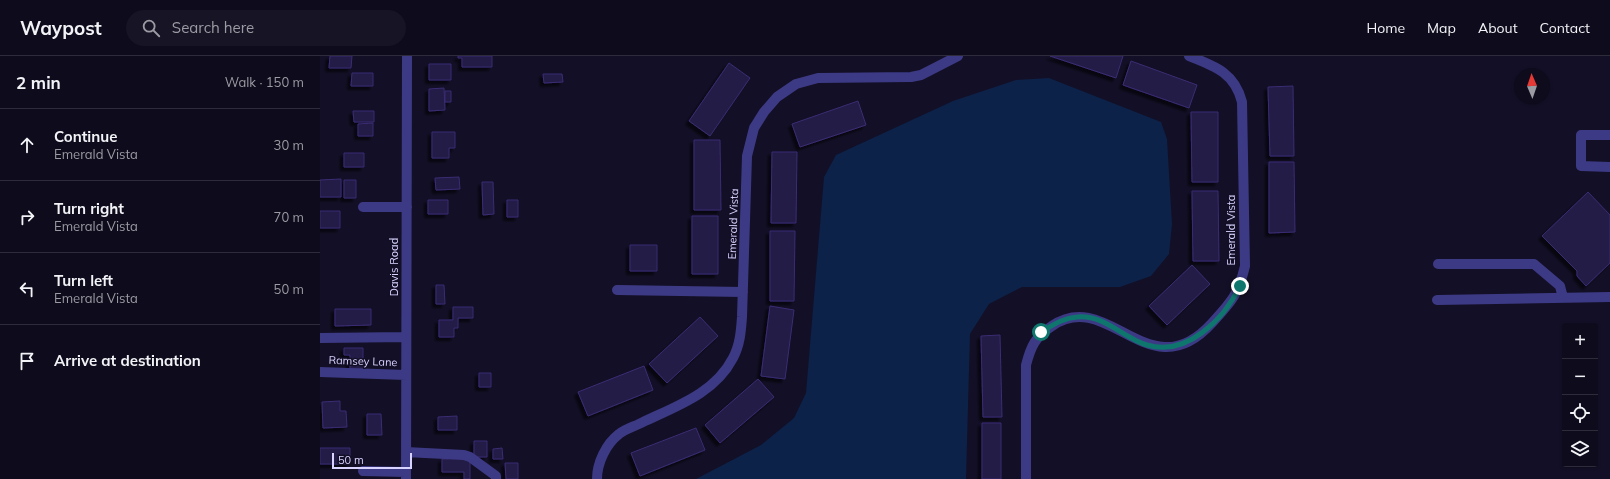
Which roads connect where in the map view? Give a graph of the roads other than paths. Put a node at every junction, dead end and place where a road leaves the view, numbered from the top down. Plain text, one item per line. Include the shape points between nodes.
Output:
1 (407, 56) edge
2 (958, 56) edge
3 (1189, 56) edge
4 (1610, 135) edge
5 (1610, 167) edge
6 (362, 207) dead end
7 (406, 207) junction
8 (1438, 264) dead end
9 (617, 290) dead end
10 (743, 292) junction
11 (1563, 298) junction
12 (1610, 298) edge
13 (1437, 300) dead end
14 (406, 337) junction
15 (320, 338) edge
16 (320, 372) edge
17 (406, 375) junction
18 (406, 452) junction
19 (363, 472) dead end
20 (406, 476) edge
21 (496, 479) edge
22 (597, 479) edge
23 (1026, 479) edge

1 - 7 street, Davis Road
2 - 10 street, Emerald Vista via 921,75 818,78 796,84 777,97 754,128 747,156
3 - 23 street, Emerald Vista via 1216,66 1239,88 1242,102 1245,266 1240,286 1234,299 1206,330 1180,346 1164,348 1147,345 1094,318 1078,316 1059,320 1041,332 1031,347 1026,365
4 - 5 street via 1581,135 1581,166
6 - 7 street
7 - 14 street, Davis Road
8 - 11 street via 1534,264 1560,286
9 - 10 street
10 - 22 street, Emerald Vista via 740,340 733,358 722,375 692,399 619,434 606,448 599,462
11 - 12 street
11 - 13 street
14 - 15 street
14 - 17 street, Davis Road
16 - 17 street, Ramsey Lane
17 - 18 street, Davis Road
18 - 20 street, Davis Road
18 - 21 street via 464,455 496,476
19 - 20 street

